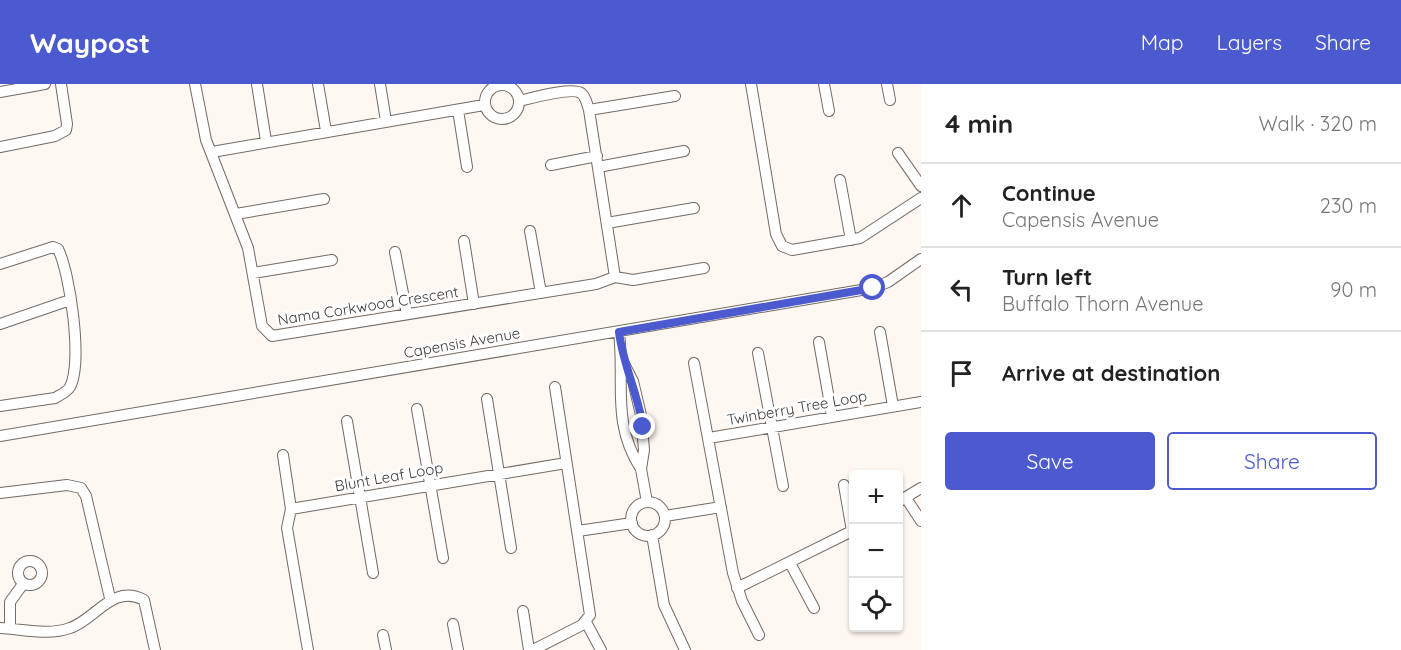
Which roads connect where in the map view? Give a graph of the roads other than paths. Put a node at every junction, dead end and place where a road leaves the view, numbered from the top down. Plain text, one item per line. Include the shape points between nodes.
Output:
1 (45, 84) edge
2 (61, 84) edge
3 (195, 84) edge
4 (257, 84) edge
5 (318, 84) edge
6 (380, 84) edge
7 (499, 84) edge
8 (751, 84) edge
9 (824, 84) edge
10 (886, 84) edge
11 (0, 92) edge
12 (675, 96) dead end
13 (890, 100) dead end
14 (519, 101) junction
15 (484, 105) junction
16 (458, 110) junction
17 (589, 110) junction
18 (829, 111) dead end
19 (386, 121) junction
20 (326, 131) junction
21 (266, 141) junction
22 (0, 147) edge
23 (684, 151) dead end
24 (212, 152) junction
25 (898, 153) dead end
26 (597, 161) junction
27 (551, 165) dead end
28 (467, 167) dead end
29 (840, 180) dead end
30 (921, 186) edge
31 (921, 198) edge
32 (324, 199) dead end
33 (694, 208) dead end
34 (236, 214) junction
35 (607, 223) junction
36 (530, 231) dead end
37 (851, 240) junction
38 (464, 241) dead end
39 (395, 252) dead end
40 (921, 259) edge
41 (332, 260) dead end
42 (0, 264) edge
43 (704, 268) dead end
44 (253, 273) junction
45 (615, 278) junction
46 (541, 293) junction
47 (70, 300) junction
48 (474, 303) junction
49 (407, 314) junction
50 (0, 324) edge
51 (619, 332) junction
52 (880, 332) dead end
53 (819, 342) dead end
54 (758, 353) dead end
55 (622, 360) junction
56 (694, 363) dead end
57 (555, 387) dead end
58 (487, 399) dead end
59 (921, 402) edge
60 (0, 406) edge
61 (892, 406) junction
62 (417, 408) dead end
63 (832, 416) junction
64 (347, 422) dead end
65 (772, 428) junction
66 (0, 436) edge
67 (709, 438) junction
68 (283, 455) dead end
69 (566, 463) junction
70 (641, 468) junction
71 (498, 473) junction
72 (430, 485) junction
73 (844, 485) dead end
74 (783, 486) dead end
75 (921, 488) edge
76 (0, 493) edge
77 (359, 498) junction
78 (903, 499) edge
79 (903, 501) edge
80 (647, 502) junction
81 (721, 507) junction
82 (291, 509) junction
83 (665, 516) junction
84 (921, 521) edge
85 (632, 523) junction
86 (850, 524) edge
87 (578, 531) junction
88 (652, 535) junction
89 (849, 535) edge
90 (511, 548) dead end
91 (443, 558) dead end
92 (790, 563) junction
93 (373, 573) dead end
94 (23, 584) dead end
95 (737, 588) junction
96 (110, 598) junction
97 (814, 609) dead end
98 (523, 611) dead end
99 (586, 622) junction
100 (453, 624) dead end
101 (5, 628) edge
102 (384, 635) dead end
103 (759, 635) dead end
104 (155, 650) edge
105 (308, 650) edge
106 (386, 650) edge
107 (458, 650) edge
108 (531, 650) edge
109 (600, 650) edge
110 (685, 650) edge

1 - 11 street
2 - 22 street via 66,130 55,136
3 - 24 street, Nama Corkwood Crescent
4 - 21 street
5 - 20 street
6 - 19 street
7 - 14 street via 515,90
7 - 15 street via 486,94
8 - 37 street via 780,244 792,250
9 - 18 street
10 - 13 street
12 - 17 street
14 - 15 street via 512,116 501,120 490,116
14 - 17 street via 577,91 585,97
15 - 16 street
16 - 19 street
16 - 28 street
17 - 26 street
19 - 20 street
20 - 21 street
21 - 24 street
23 - 26 street
24 - 34 street, Nama Corkwood Crescent
25 - 30 street
26 - 27 street
26 - 35 street
29 - 37 street
31 - 37 street via 865,236
32 - 34 street
33 - 35 street
34 - 44 street, Nama Corkwood Crescent
35 - 45 street
36 - 46 street
38 - 48 street
39 - 49 street
40 - 51 street, Capensis Avenue via 873,288
41 - 44 street
42 - 47 street via 53,247 58,249
43 - 45 street, Nama Corkwood Crescent via 633,280
44 - 49 street, Nama Corkwood Crescent via 262,326 272,336
45 - 46 street, Nama Corkwood Crescent
46 - 48 street, Nama Corkwood Crescent
47 - 50 street
47 - 60 street via 76,346 70,387 55,398
48 - 49 street, Nama Corkwood Crescent
51 - 55 street
51 - 66 street, Capensis Avenue
52 - 61 street
53 - 63 street
54 - 65 street
55 - 70 street via 633,381 641,415
55 - 70 street via 621,418 627,445
56 - 67 street
57 - 69 street
58 - 71 street
59 - 61 street, Twinberry Tree Loop
61 - 63 street, Twinberry Tree Loop
62 - 72 street
63 - 65 street, Twinberry Tree Loop
64 - 77 street
65 - 67 street, Twinberry Tree Loop
65 - 74 street
67 - 81 street, Twinberry Tree Loop
68 - 82 street
69 - 71 street, Blunt Leaf Loop
69 - 87 street
70 - 80 street
71 - 72 street, Blunt Leaf Loop
71 - 90 street
72 - 77 street, Blunt Leaf Loop
72 - 91 street
73 - 86 street
75 - 78 street
76 - 96 street via 67,484 81,488
77 - 82 street, Blunt Leaf Loop
77 - 93 street
79 - 84 street
80 - 83 street via 658,506
80 - 85 street via 635,509
81 - 83 street
81 - 95 street, Twinberry Tree Loop
82 - 105 street via 287,528
83 - 88 street via 664,526
85 - 87 street
85 - 88 street via 639,533
87 - 99 street via 591,610
88 - 110 street via 664,604
89 - 92 street
92 - 95 street
92 - 97 street
94 - 101 street via 10,602
95 - 103 street, Twinberry Tree Loop
96 - 101 street via 88,618 68,629 54,632
96 - 104 street via 144,600
98 - 108 street
99 - 108 street
99 - 109 street
100 - 107 street
102 - 106 street

